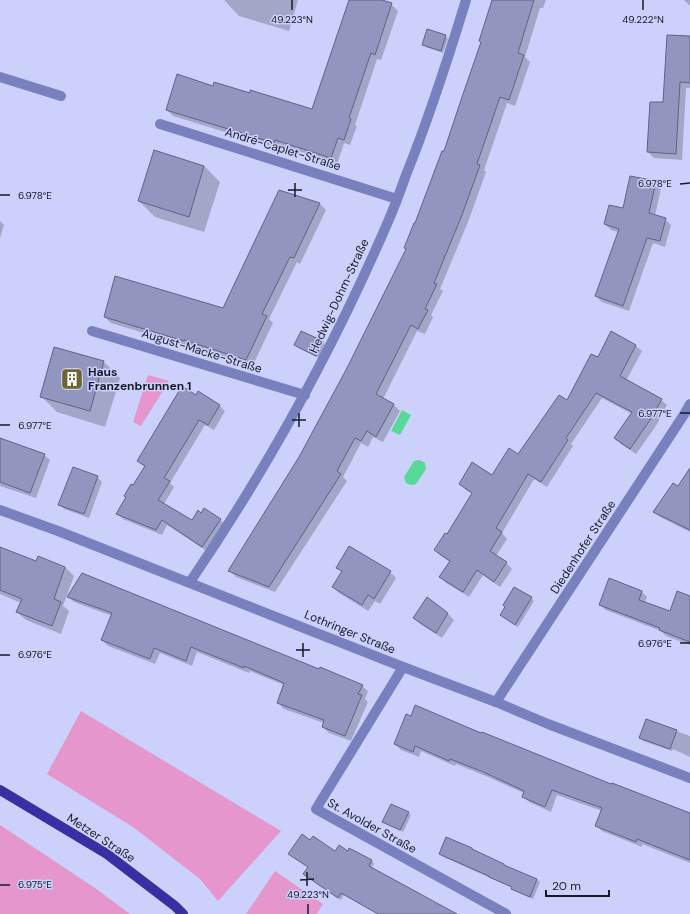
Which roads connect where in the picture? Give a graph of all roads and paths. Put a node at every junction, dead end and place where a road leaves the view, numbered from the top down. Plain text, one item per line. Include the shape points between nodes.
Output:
1 (466, 0) edge
2 (0, 77) edge
3 (61, 96) dead end
4 (160, 124) dead end
5 (397, 199) junction
6 (92, 331) dead end
7 (305, 395) junction
8 (690, 404) edge
9 (0, 510) edge
10 (190, 582) junction
11 (403, 667) junction
12 (496, 702) junction
13 (690, 778) edge
14 (0, 790) edge
15 (183, 914) edge
16 (506, 914) edge

1 - 5 street, Hedwig-Dohm-Straße via 425,128
2 - 3 street
4 - 5 street, André-Caplet-Straße
5 - 7 street, Hedwig-Dohm-Straße via 361,282
6 - 7 street, August-Macke-Straße
7 - 10 street, Hedwig-Dohm-Straße via 245,499
8 - 12 street, Diedenhofer Straße
9 - 10 street, Lothringer Straße
10 - 11 street, Lothringer Straße
11 - 12 street, Lothringer Straße
11 - 16 street, St. Avolder Straße via 316,809
12 - 13 street, Lothringer Straße
14 - 15 main road, Metzer Straße via 107,854

